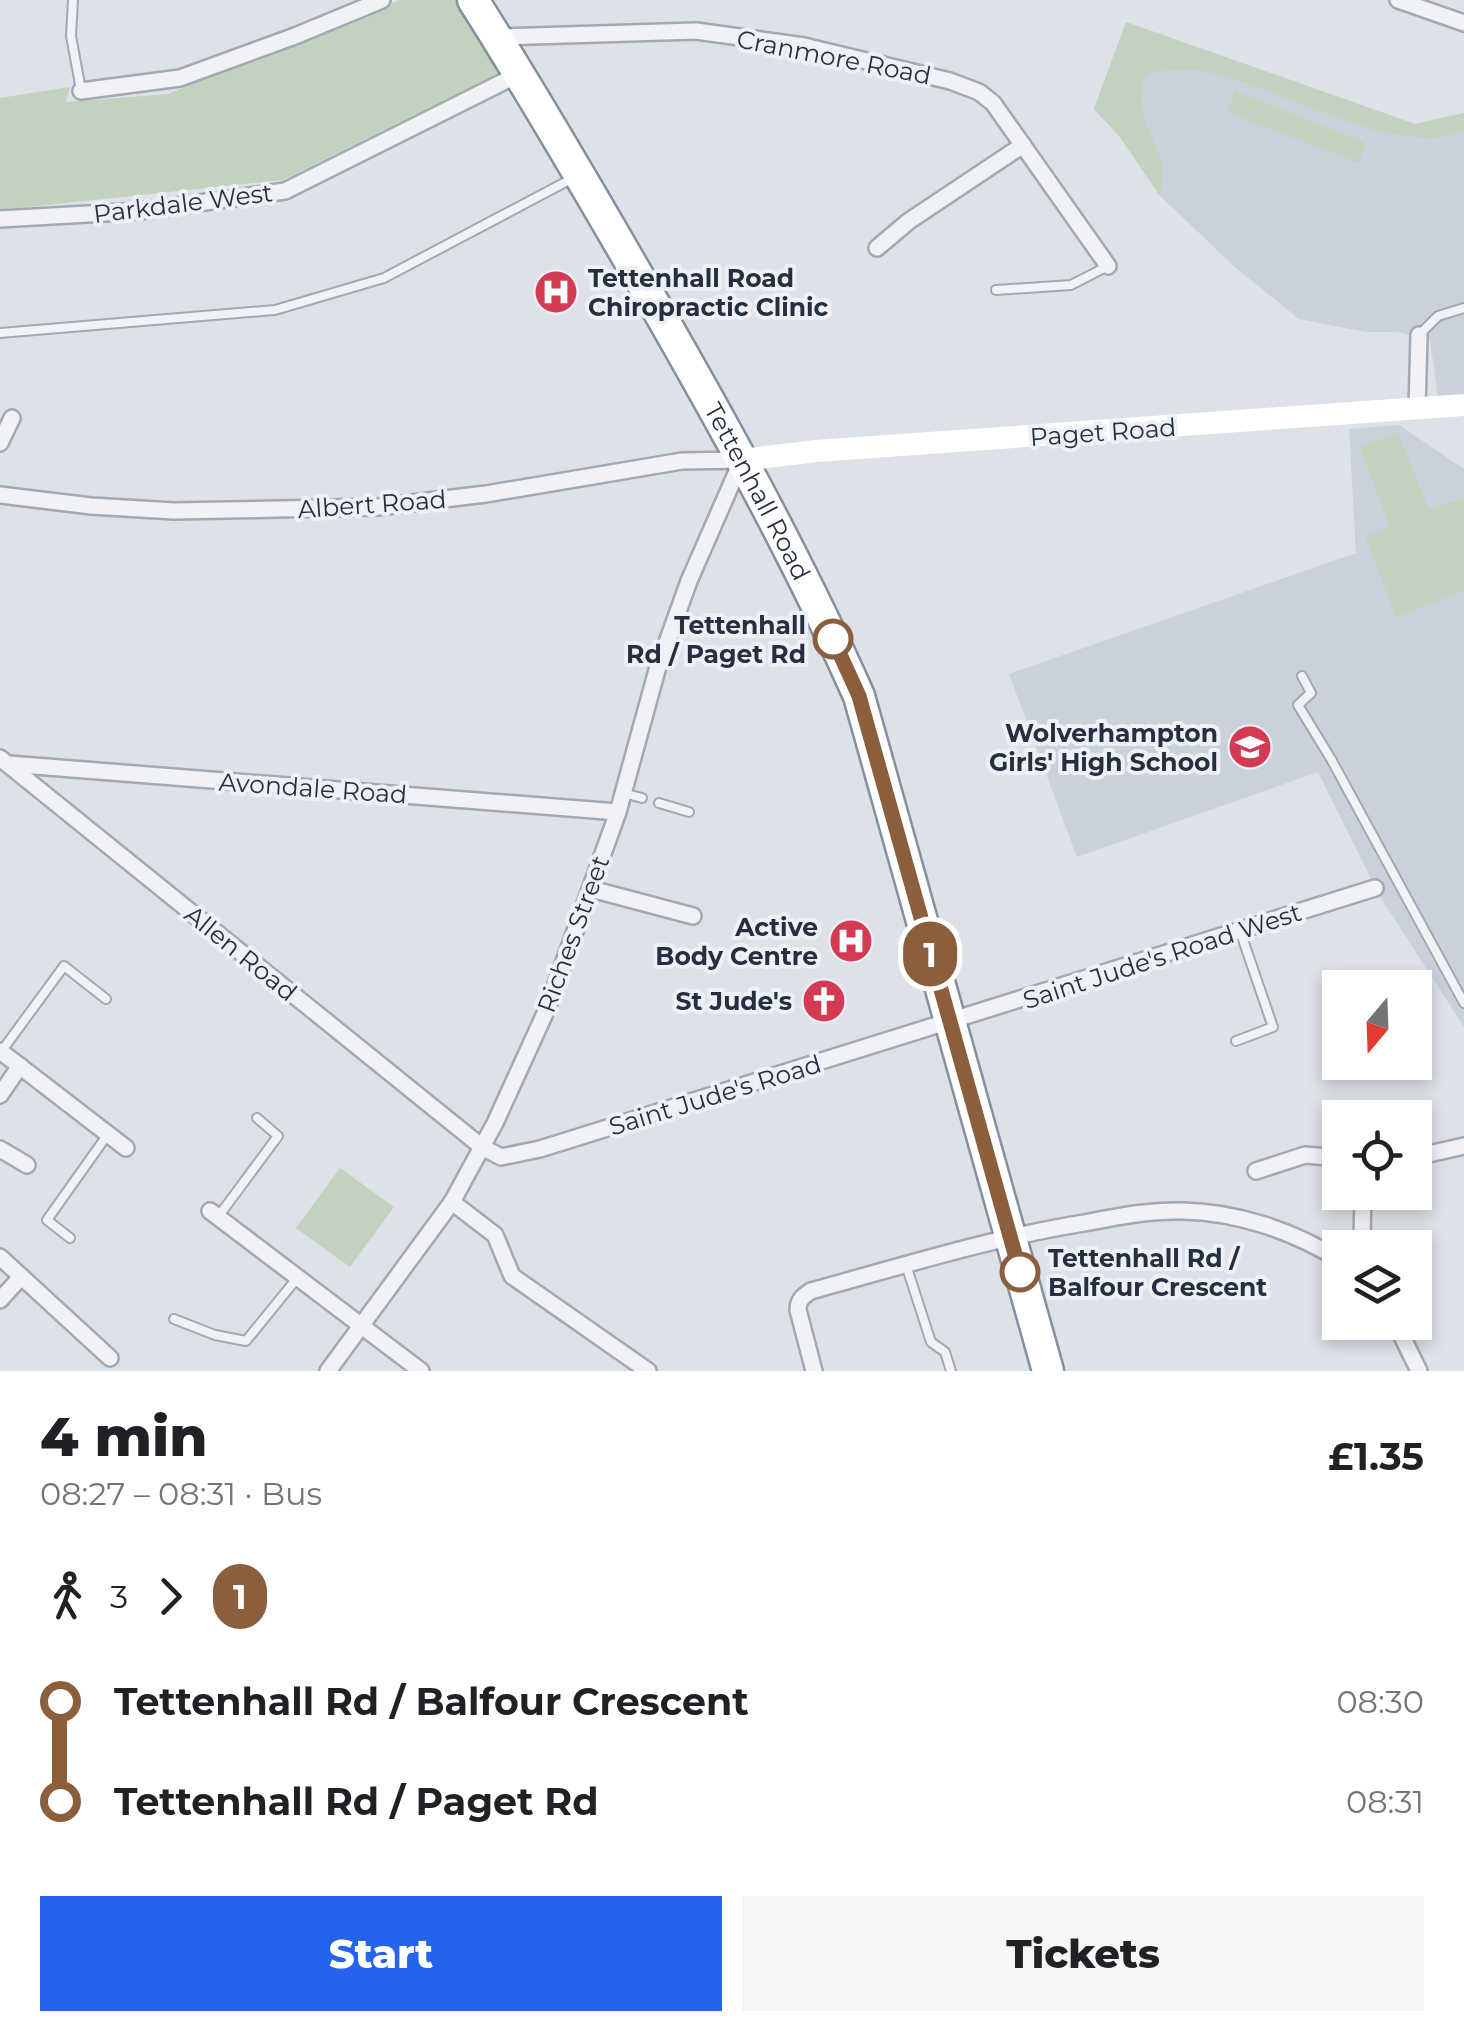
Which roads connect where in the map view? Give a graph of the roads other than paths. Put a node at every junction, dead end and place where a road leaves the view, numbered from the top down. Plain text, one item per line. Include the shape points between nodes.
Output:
1 (73, 0) edge
2 (382, 0) edge
3 (472, 0) edge
4 (1398, 0) edge
5 (1464, 23) edge
6 (497, 37) junction
7 (519, 74) junction
8 (81, 92) joint
9 (1023, 145) junction
10 (580, 175) junction
11 (900, 205) dead end
12 (0, 219) edge
13 (909, 221) junction
14 (877, 248) dead end
15 (1108, 266) joint
16 (996, 290) dead end
17 (1464, 308) edge
18 (0, 333) edge
19 (1419, 335) joint
20 (1464, 405) edge
21 (1417, 408) junction
22 (12, 418) dead end
23 (0, 443) edge
24 (742, 460) junction
25 (0, 496) edge
26 (1302, 676) dead end
27 (4, 761) edge
28 (623, 793) junction
29 (642, 798) dead end
30 (659, 803) dead end
31 (618, 812) junction
32 (689, 812) dead end
33 (1396, 879) junction
34 (1375, 888) joint
35 (590, 889) junction
36 (693, 916) dead end
37 (1240, 931) junction
38 (106, 999) dead end
39 (1464, 1003) edge
40 (948, 1024) junction
41 (1236, 1041) dead end
42 (0, 1052) edge
43 (20, 1066) junction
44 (0, 1095) edge
45 (257, 1118) dead end
46 (108, 1134) junction
47 (1464, 1146) edge
48 (482, 1147) junction
49 (0, 1148) edge
50 (126, 1148) dead end
51 (1432, 1153) edge
52 (1322, 1156) edge
53 (27, 1165) dead end
54 (1256, 1170) dead end
55 (452, 1202) junction
56 (214, 1214) joint
57 (1009, 1235) junction
58 (70, 1238) dead end
59 (1322, 1251) edge
60 (0, 1257) edge
61 (906, 1265) junction
62 (21, 1277) junction
63 (298, 1277) junction
64 (0, 1300) edge
65 (174, 1319) dead end
66 (362, 1326) junction
67 (1404, 1340) edge
68 (110, 1358) dead end
69 (328, 1371) edge
70 (421, 1371) edge
71 (648, 1371) edge
72 (814, 1371) edge
73 (950, 1371) edge
74 (1048, 1371) edge
75 (1419, 1371) edge

1 - 8 lane via 71,36
2 - 8 street via 180,78
3 - 6 highway, Tettenhall Road
4 - 5 street
6 - 7 highway, Tettenhall Road
6 - 9 street, Cranmore Road via 696,31 804,46 965,85 993,103
7 - 10 highway, Tettenhall Road
7 - 12 street, Parkdale West via 285,192 140,212
9 - 13 street
9 - 15 street, Cranmore Road
10 - 18 lane via 384,278 275,310
10 - 24 highway, Tettenhall Road
11 - 13 street
13 - 14 street
15 - 16 lane via 1071,285
17 - 19 lane via 1438,316
19 - 21 street
20 - 21 street, Paget Road
21 - 24 street, Paget Road
22 - 23 street
24 - 25 street, Albert Road via 682,460 378,507 174,511
24 - 28 street, Riches Street via 689,581
24 - 40 highway, Tettenhall Road via 859,696
26 - 33 lane via 1311,693 1298,705
27 - 31 street, Avondale Road
27 - 48 street, Allen Road
28 - 29 lane
28 - 31 street, Riches Street
30 - 32 lane
31 - 35 street, Riches Street
33 - 34 lane
33 - 39 lane
34 - 37 street, Saint Jude's Road West
35 - 36 street
35 - 48 street, Riches Street via 547,1009
37 - 40 street, Saint Jude's Road West
37 - 41 lane via 1273,1026
38 - 42 lane via 64,966
40 - 48 street, Saint Jude's Road via 540,1148 501,1157
40 - 57 highway, Tettenhall Road
42 - 43 street
43 - 44 street
43 - 46 street
45 - 56 lane via 278,1136
46 - 50 street
46 - 58 lane via 47,1220
47 - 51 street
48 - 55 street, Riches Street
49 - 53 street
52 - 54 street via 1304,1154
55 - 66 street, Riches Street
55 - 71 street via 495,1235 512,1276
56 - 63 street
57 - 59 street via 1183,1211 1280,1230
57 - 61 street
57 - 74 highway, Tettenhall Road
60 - 62 street
61 - 72 street via 812,1290 798,1302
61 - 73 lane via 931,1342 945,1352
62 - 64 street
62 - 68 street
63 - 65 lane via 246,1341
63 - 66 street
66 - 69 street, Riches Street
66 - 70 street
67 - 75 street

